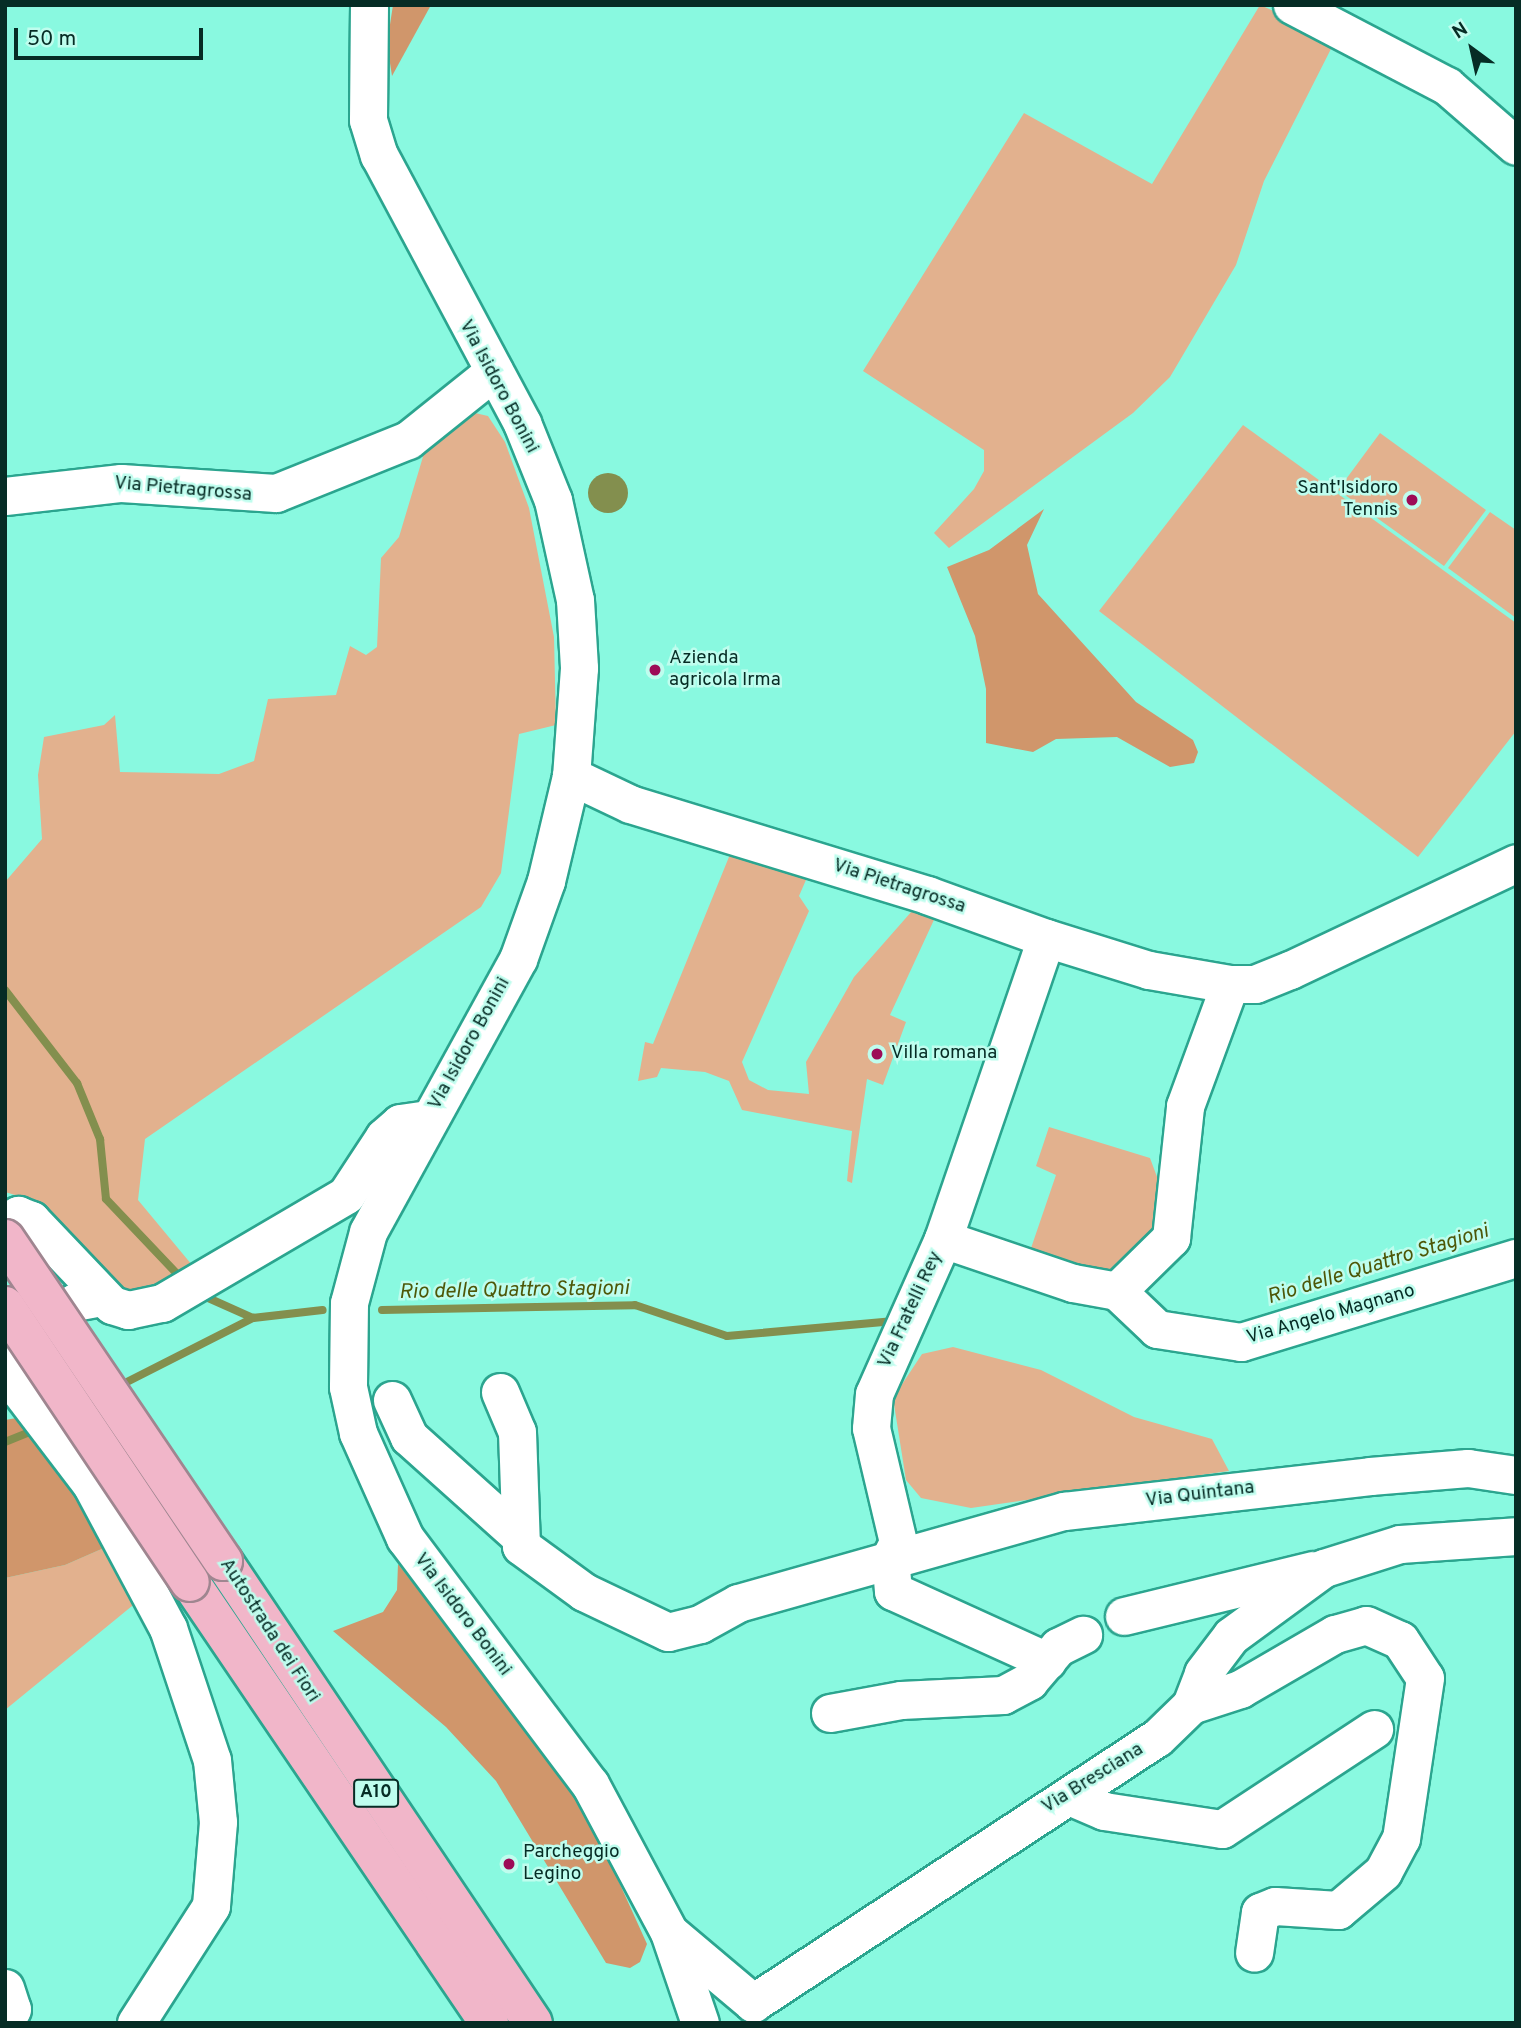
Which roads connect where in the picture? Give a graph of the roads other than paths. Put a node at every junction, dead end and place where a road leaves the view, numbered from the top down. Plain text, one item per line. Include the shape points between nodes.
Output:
1 (369, 5) edge
2 (1292, 5) edge
3 (1516, 146) edge
4 (494, 371) junction
5 (5, 496) edge
6 (572, 776) junction
7 (1516, 863) edge
8 (1046, 938) junction
9 (1230, 984) junction
10 (428, 1119) junction
11 (5, 1224) edge
12 (5, 1239) edge
13 (943, 1239) junction
14 (1516, 1258) edge
15 (1117, 1291) junction
16 (101, 1297) junction
17 (5, 1306) edge
18 (500, 1392) dead end
19 (391, 1400) dead end
20 (1516, 1475) edge
21 (517, 1534) junction
22 (1516, 1536) edge
23 (890, 1558) junction
24 (1324, 1568) junction
25 (1124, 1616) dead end
26 (1083, 1635) dead end
27 (1047, 1661) junction
28 (1191, 1705) junction
29 (830, 1713) dead end
30 (1374, 1729) dead end
31 (1069, 1796) junction
32 (669, 1932) junction
33 (1254, 1953) dead end
34 (5, 1989) edge
35 (5, 2023) edge
36 (136, 2023) edge
37 (489, 2023) edge
38 (533, 2023) edge
39 (700, 2023) edge

1 - 4 street, Via Isidoro Bonini via 368,108 379,155
2 - 3 street via 1447,86
4 - 5 street, Via Pietragrossa via 408,440 276,493 121,483
4 - 6 street, Via Isidoro Bonini via 553,500 575,600 579,668
6 - 8 street, Via Pietragrossa via 630,804 927,895
6 - 10 street, Via Isidoro Bonini via 518,959
7 - 9 street, Via Pietragrossa via 1290,970 1255,984
8 - 9 street, Via Pietragrossa via 1149,970
8 - 13 street
9 - 15 street via 1185,1106 1171,1238
10 - 16 street via 400,1123 384,1137 346,1195 162,1303 128,1310
10 - 32 street, Via Isidoro Bonini via 368,1232 349,1303 348,1387 358,1433 405,1538 590,1784
11 - 16 street via 18,1215 31,1220
12 - 38 highway, Autostrada dei Fiori / A10, bridge
13 - 15 street, Via Fratelli Rey via 1073,1283
13 - 23 street, Via Fratelli Rey via 874,1394 871,1428 898,1542
14 - 15 street, Via Angelo Magnano via 1241,1342 1157,1329
16 - 36 street via 75,1303 34,1330 14,1354 17,1387 91,1484 168,1628 212,1760 218,1822 211,1906
17 - 37 highway, Autostrada dei Fiori / A10, bridge
18 - 21 street via 517,1432 522,1497
19 - 21 street via 410,1437
20 - 23 street, Via Quintana via 1468,1468 1064,1511
21 - 23 street via 543,1566 631,1618 668,1632 700,1624 738,1603
22 - 24 street, Via Bresciana via 1400,1544
23 - 27 street, Via Fratelli Rey via 890,1579 901,1600
24 - 25 street
24 - 28 street, Via Bresciana via 1231,1636 1203,1673
26 - 27 street
27 - 29 street via 1029,1681 1003,1695 914,1699
28 - 31 street, Via Bresciana via 1157,1738
28 - 33 street via 1240,1689 1335,1634 1366,1625 1400,1640 1425,1678 1401,1838 1383,1872 1338,1910 1275,1906 1260,1912
30 - 31 street via 1222,1829 1104,1811
31 - 32 street, Via Bresciana via 752,2003
32 - 39 street, Via Isidoro Bonini
34 - 35 street via 12,2009

